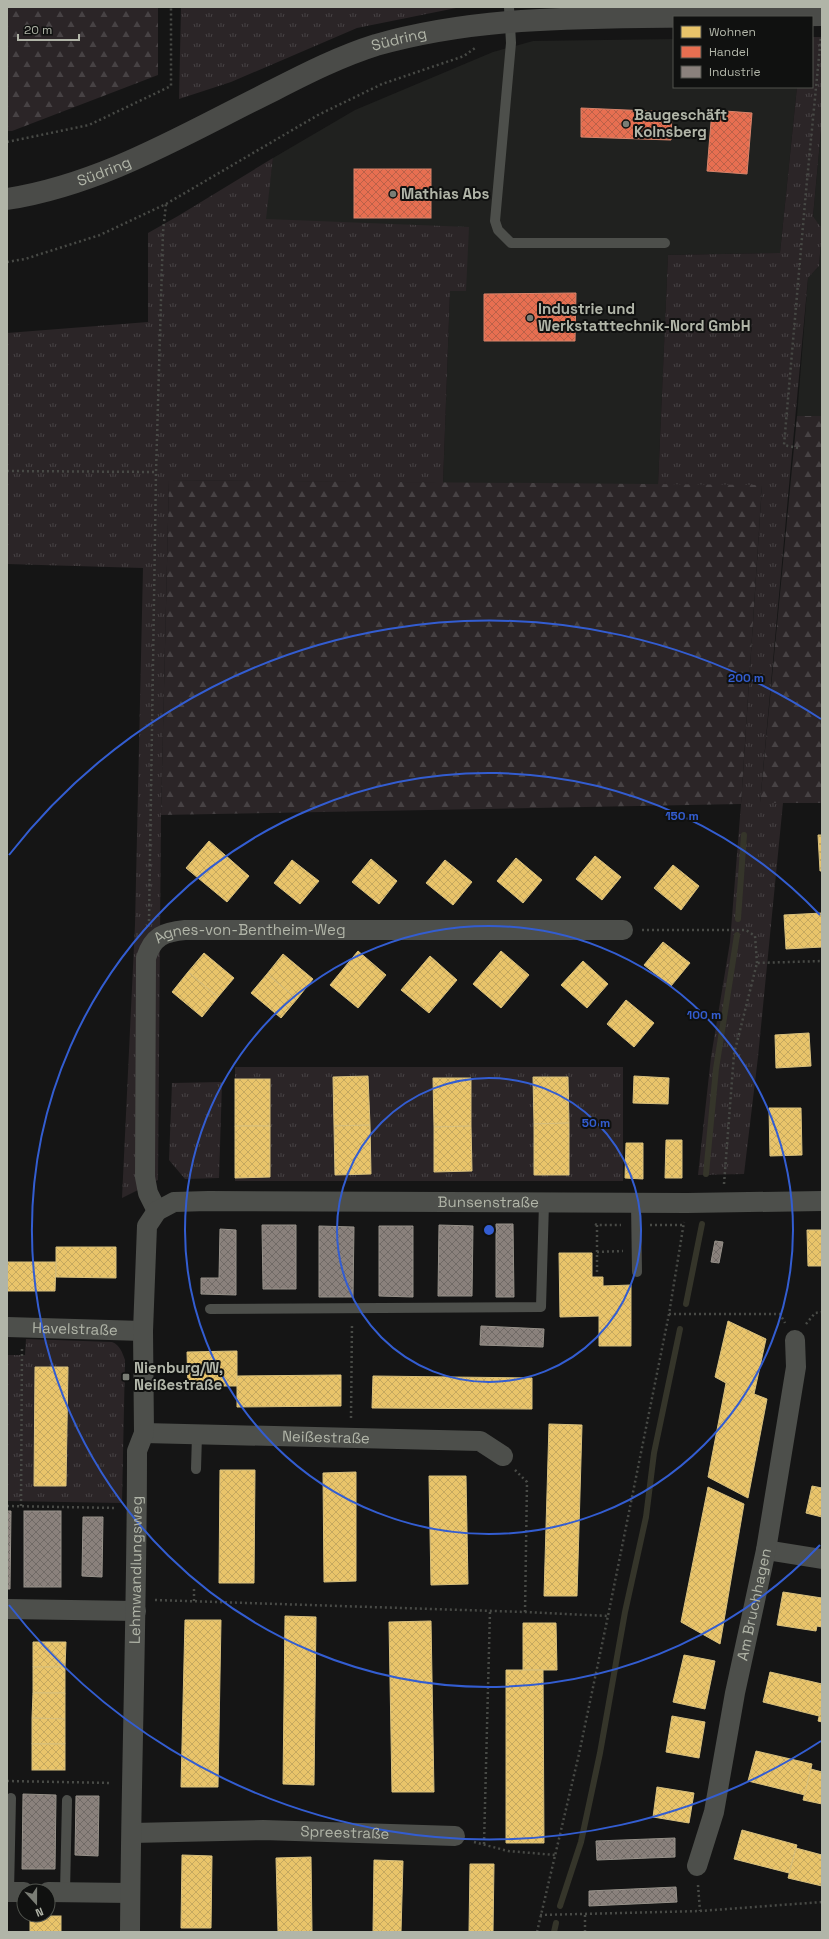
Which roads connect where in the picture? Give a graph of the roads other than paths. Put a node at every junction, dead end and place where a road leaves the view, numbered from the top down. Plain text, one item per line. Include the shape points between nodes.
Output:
1 (510, 14) edge
2 (822, 15) edge
3 (740, 16) edge
4 (673, 17) edge
5 (7, 199) edge
6 (665, 243) dead end
7 (623, 930) road end
8 (822, 1201) edge
9 (544, 1203) junction
10 (636, 1203) junction
11 (157, 1211) junction
12 (637, 1272) dead end
13 (210, 1309) dead end
14 (15, 1327) edge
15 (143, 1331) junction
16 (795, 1340) road end
17 (144, 1434) junction
18 (196, 1434) junction
19 (503, 1456) road end
20 (196, 1469) dead end
21 (766, 1550) junction
22 (822, 1559) edge
23 (136, 1605) junction
24 (7, 1609) edge
25 (11, 1798) dead end
26 (67, 1800) dead end
27 (132, 1833) junction
28 (455, 1836) road end
29 (697, 1866) road end
30 (13, 1892) edge
31 (56, 1892) edge
32 (130, 1893) junction
33 (130, 1932) edge

1 - 4 main road, Südring via 577,18
1 - 5 main road, Südring via 376,46 309,72 155,151 93,176 27,196
1 - 6 lane via 511,43 495,221 498,230 511,243
2 - 3 main road, Südring
7 - 11 street, Agnes-von-Bentheim-Weg via 185,930 156,938 146,958 145,1177 148,1193
8 - 10 street, Bunsenstraße
9 - 10 street, Bunsenstraße
9 - 11 street, Bunsenstraße via 208,1201 174,1202
9 - 13 lane via 541,1307
10 - 12 lane
11 - 15 street, Lehmwandlungsweg via 147,1226
14 - 15 street, Havelstraße
15 - 17 street, Lehmwandlungsweg
16 - 21 street, Am Bruchhagen via 796,1367
17 - 18 street, Neißestraße
17 - 23 street, Lehmwandlungsweg via 137,1451
18 - 19 street, Neißestraße via 480,1441
18 - 20 lane
21 - 22 street
21 - 29 street, Am Bruchhagen via 735,1693 714,1812
23 - 24 street
23 - 27 street, Lehmwandlungsweg
25 - 30 lane
26 - 31 lane
27 - 28 street, Spreestraße via 263,1830
27 - 32 street, Lehmwandlungsweg
31 - 32 street
32 - 33 street, Lehmwandlungsweg

